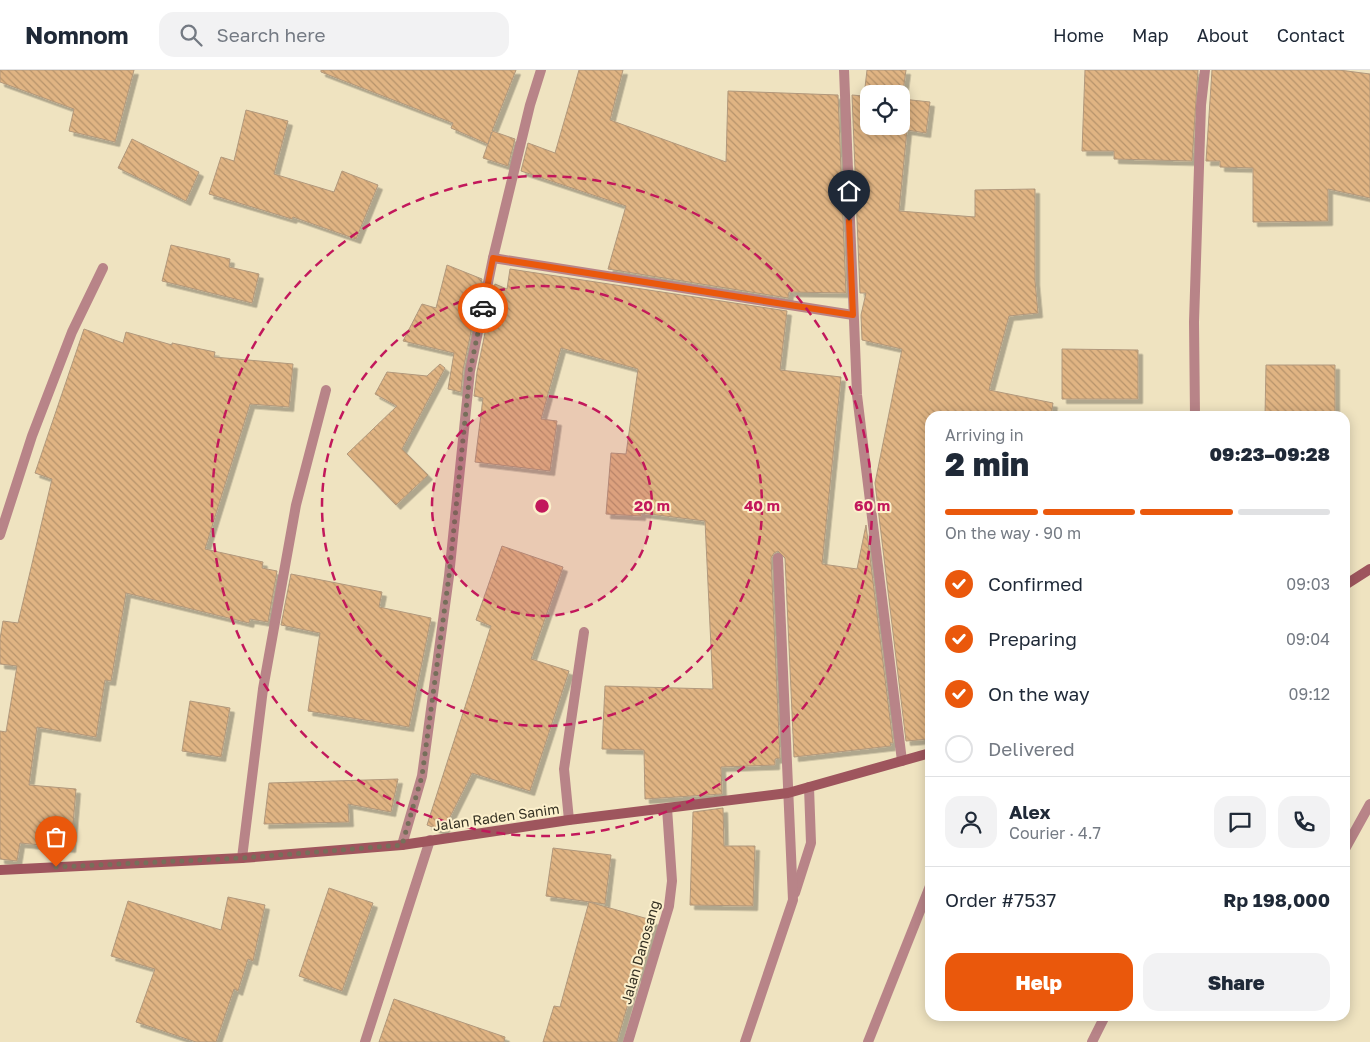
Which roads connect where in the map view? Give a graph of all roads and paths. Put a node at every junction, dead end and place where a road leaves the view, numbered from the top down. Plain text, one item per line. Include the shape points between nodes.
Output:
1 (541, 70) edge
2 (844, 70) edge
3 (1205, 70) edge
4 (493, 258) junction
5 (103, 268) dead end
6 (853, 315) junction
7 (326, 390) dead end
8 (1195, 411) edge
9 (0, 535) edge
10 (778, 558) dead end
11 (1370, 569) edge
12 (1350, 581) edge
13 (584, 632) dead end
14 (925, 755) edge
15 (902, 761) junction
16 (809, 787) junction
17 (788, 793) junction
18 (1370, 804) edge
19 (667, 808) junction
20 (569, 820) junction
21 (430, 840) junction
22 (1350, 840) edge
23 (402, 845) junction
24 (242, 858) junction
25 (0, 870) edge
26 (925, 899) edge
27 (793, 900) junction
28 (1102, 1021) edge
29 (365, 1042) edge
30 (628, 1042) edge
31 (745, 1042) edge
32 (868, 1042) edge
33 (1092, 1042) edge

1 - 4 street
2 - 6 street
3 - 8 street via 1194,322
4 - 6 street
4 - 23 street via 470,371 449,576 422,776
5 - 9 street via 72,332 32,436
6 - 15 street via 857,395
7 - 24 street via 296,504 262,689
10 - 17 street
11 - 12 street
13 - 20 street via 564,769
14 - 15 street, Jalan Raden Sanim
15 - 16 street, Jalan Raden Sanim
16 - 17 street, Jalan Raden Sanim
16 - 27 street via 811,843
17 - 19 street, Jalan Raden Sanim
17 - 27 street
18 - 22 street
19 - 20 street, Jalan Raden Sanim
19 - 30 street, Jalan Danosang via 672,882 669,906
20 - 21 street, Jalan Raden Sanim
21 - 23 street, Jalan Raden Sanim
21 - 29 street
23 - 24 street, Jalan Raden Sanim
24 - 25 street, Jalan Raden Sanim
26 - 32 street
27 - 31 street
28 - 33 street

